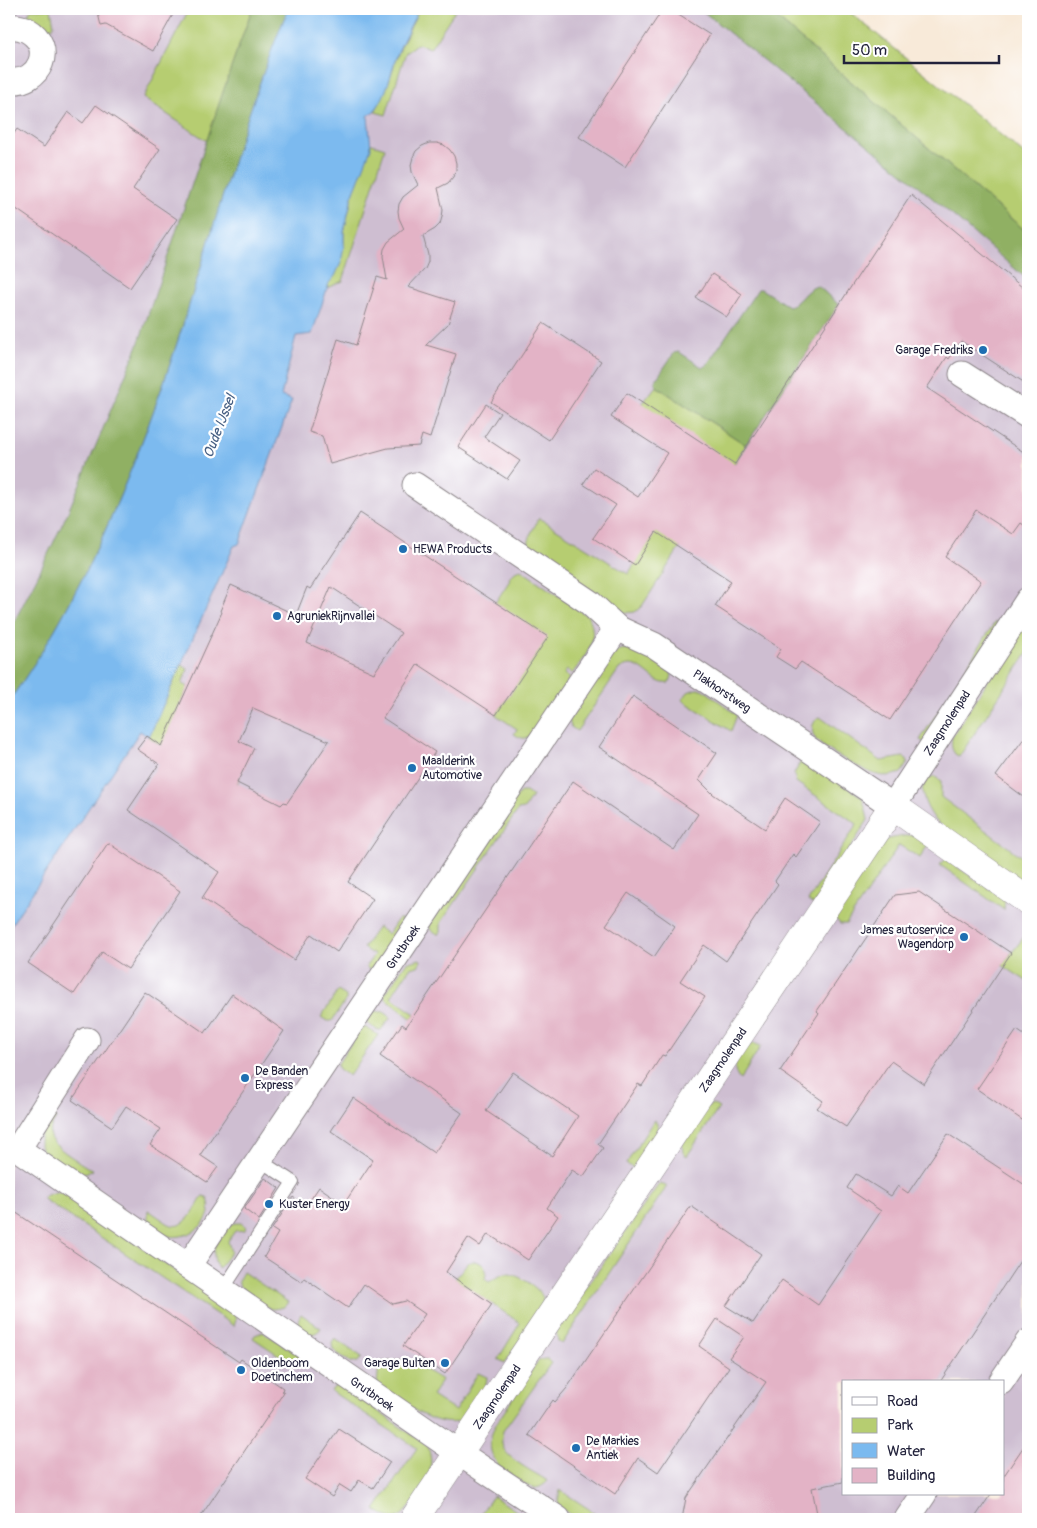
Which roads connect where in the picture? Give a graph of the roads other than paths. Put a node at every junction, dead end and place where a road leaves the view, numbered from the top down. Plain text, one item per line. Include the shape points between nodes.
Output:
1 (9, 27) edge
2 (9, 81) edge
3 (962, 374) dead end
4 (1028, 416) edge
5 (414, 484) dead end
6 (1028, 600) edge
7 (617, 628) junction
8 (893, 806) junction
9 (1028, 901) edge
10 (87, 1040) dead end
11 (259, 1160) junction
12 (188, 1266) junction
13 (222, 1291) junction
14 (1028, 1342) edge
15 (1002, 1380) edge
16 (459, 1454) junction
17 (923, 1496) edge
18 (414, 1519) edge
19 (558, 1519) edge
20 (907, 1519) edge

1 - 2 street via 21,27 33,33 42,50 36,72 18,82
3 - 4 street
5 - 7 street, Plakhorstweg via 589,602
6 - 8 street, Zaagmolenpad
7 - 8 street, Plakhorstweg via 654,645
7 - 11 street, Grutbroek
8 - 9 street, Plakhorstweg
8 - 16 street, Zaagmolenpad
10 - 12 street, Grutbroek via 18,1149
11 - 12 street, Grutbroek
11 - 13 lane via 293,1182
12 - 13 street, Grutbroek
13 - 16 street, Grutbroek
14 - 15 street
16 - 18 street, Zaagmolenpad
16 - 19 street, Grutbroek
17 - 20 street

